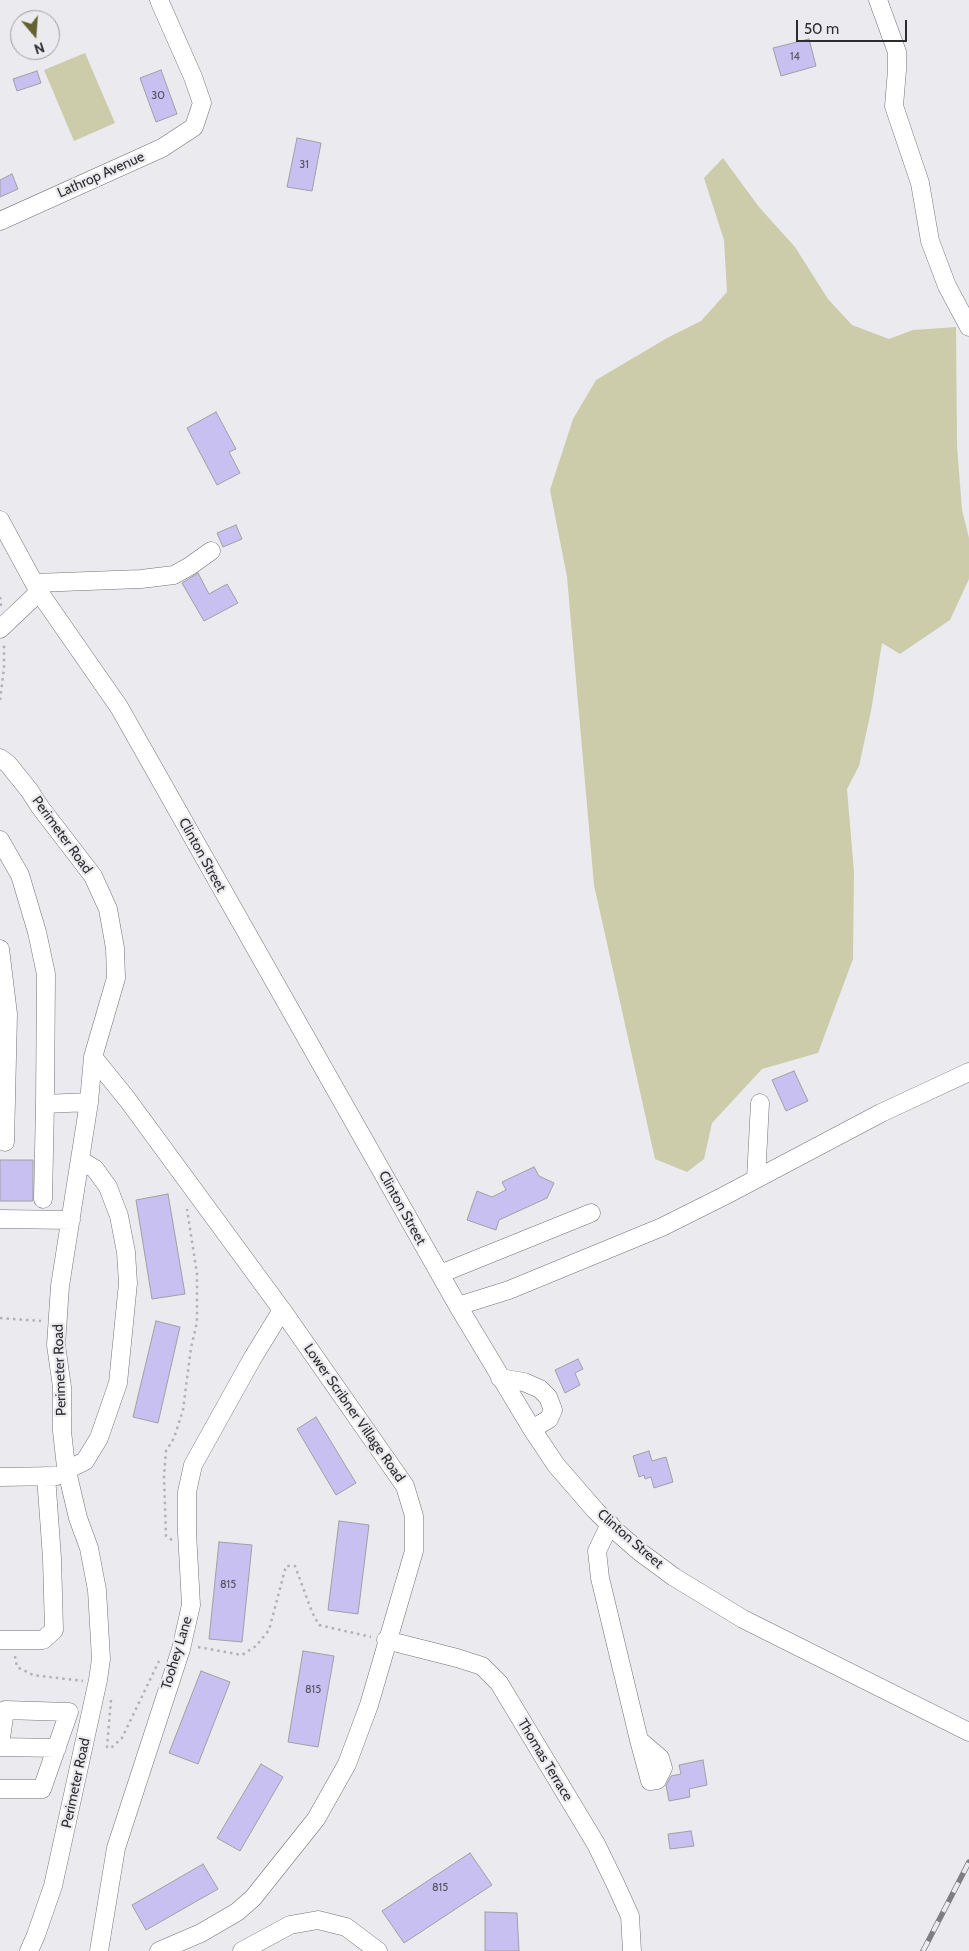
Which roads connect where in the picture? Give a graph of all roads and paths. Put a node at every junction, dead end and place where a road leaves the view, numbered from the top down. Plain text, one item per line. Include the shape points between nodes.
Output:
1 (159, 0) edge
2 (878, 0) edge
3 (0, 221) edge
4 (969, 327) edge
5 (0, 520) edge
6 (211, 551) dead end
7 (37, 588) junction
8 (0, 597) edge
9 (2, 627) edge
10 (0, 700) edge
11 (0, 758) edge
12 (0, 840) edge
13 (0, 949) edge
14 (93, 1057) junction
15 (969, 1072) edge
16 (3, 1099) edge
17 (89, 1102) junction
18 (760, 1103) dead end
19 (45, 1104) junction
20 (5, 1142) dead end
21 (80, 1160) junction
22 (756, 1179) junction
23 (43, 1199) dead end
24 (186, 1204) dead end
25 (591, 1213) dead end
26 (0, 1219) edge
27 (71, 1220) junction
28 (440, 1274) junction
29 (458, 1306) junction
30 (282, 1310) junction
31 (0, 1318) edge
32 (58, 1323) junction
33 (500, 1378) junction
34 (532, 1430) junction
35 (67, 1473) junction
36 (46, 1476) junction
37 (0, 1477) edge
38 (610, 1524) junction
39 (188, 1550) junction
40 (0, 1640) edge
41 (386, 1640) junction
42 (969, 1732) edge
43 (639, 1740) dead end
44 (0, 1746) edge
45 (57, 1748) junction
46 (0, 1789) edge
47 (29, 1951) edge
48 (99, 1951) edge
49 (159, 1951) edge
50 (242, 1951) edge
51 (378, 1951) edge
52 (632, 1951) edge

1 - 3 street, Lathrop Avenue via 202,103 194,127 162,148
2 - 4 street via 897,52 894,106 920,183 930,241 947,286
5 - 7 street, Clinton Street
6 - 7 street via 174,575
7 - 9 street
7 - 28 street, Clinton Street via 118,707
8 - 9 path
9 - 10 path via 4,668
11 - 14 street, Perimeter Road via 30,790 93,876 108,909 116,978
12 - 19 street via 20,874 46,974
13 - 16 street via 8,1014
14 - 17 street, Perimeter Road
14 - 30 street, Lower Scribner Village Road
15 - 22 street via 881,1113
16 - 20 street
17 - 19 street
17 - 21 street, Perimeter Road
18 - 22 street
19 - 23 street
21 - 27 street, Perimeter Road
21 - 35 street via 94,1169 108,1187 119,1216 128,1283 118,1383 99,1438 85,1461
22 - 29 street via 636,1238 509,1290
24 - 39 path via 196,1274 197,1322 183,1410 166,1451 164,1476 166,1536
25 - 28 street
26 - 27 street
27 - 32 street, Perimeter Road via 60,1286
28 - 29 street, Clinton Street
29 - 33 street, Clinton Street
30 - 39 street, Toohey Lane via 194,1465 187,1492
30 - 41 street, Lower Scribner Village Road via 405,1486 414,1516 414,1551
31 - 32 path
32 - 35 street, Perimeter Road via 56,1345
33 - 34 street, Clinton Street
33 - 34 street via 524,1382 540,1389 548,1397 552,1410 549,1419
34 - 38 street, Clinton Street via 556,1465
35 - 36 street
35 - 47 street, Perimeter Road via 89,1548 97,1590 100,1659 55,1878
36 - 37 street
36 - 40 street via 54,1630 43,1640
38 - 42 street, Clinton Street via 674,1577 743,1619
38 - 43 street via 596,1551
39 - 48 street, Toohey Lane via 191,1605 181,1649 116,1848
41 - 49 street, Lower Scribner Village Road via 369,1705 347,1764 316,1819 238,1912
41 - 52 street, Thomas Terrace via 482,1666 499,1682 616,1883 630,1916
44 - 45 street
44 - 45 street via 5,1710 69,1712
45 - 46 street via 42,1789
50 - 51 street via 290,1925 318,1920 346,1927

